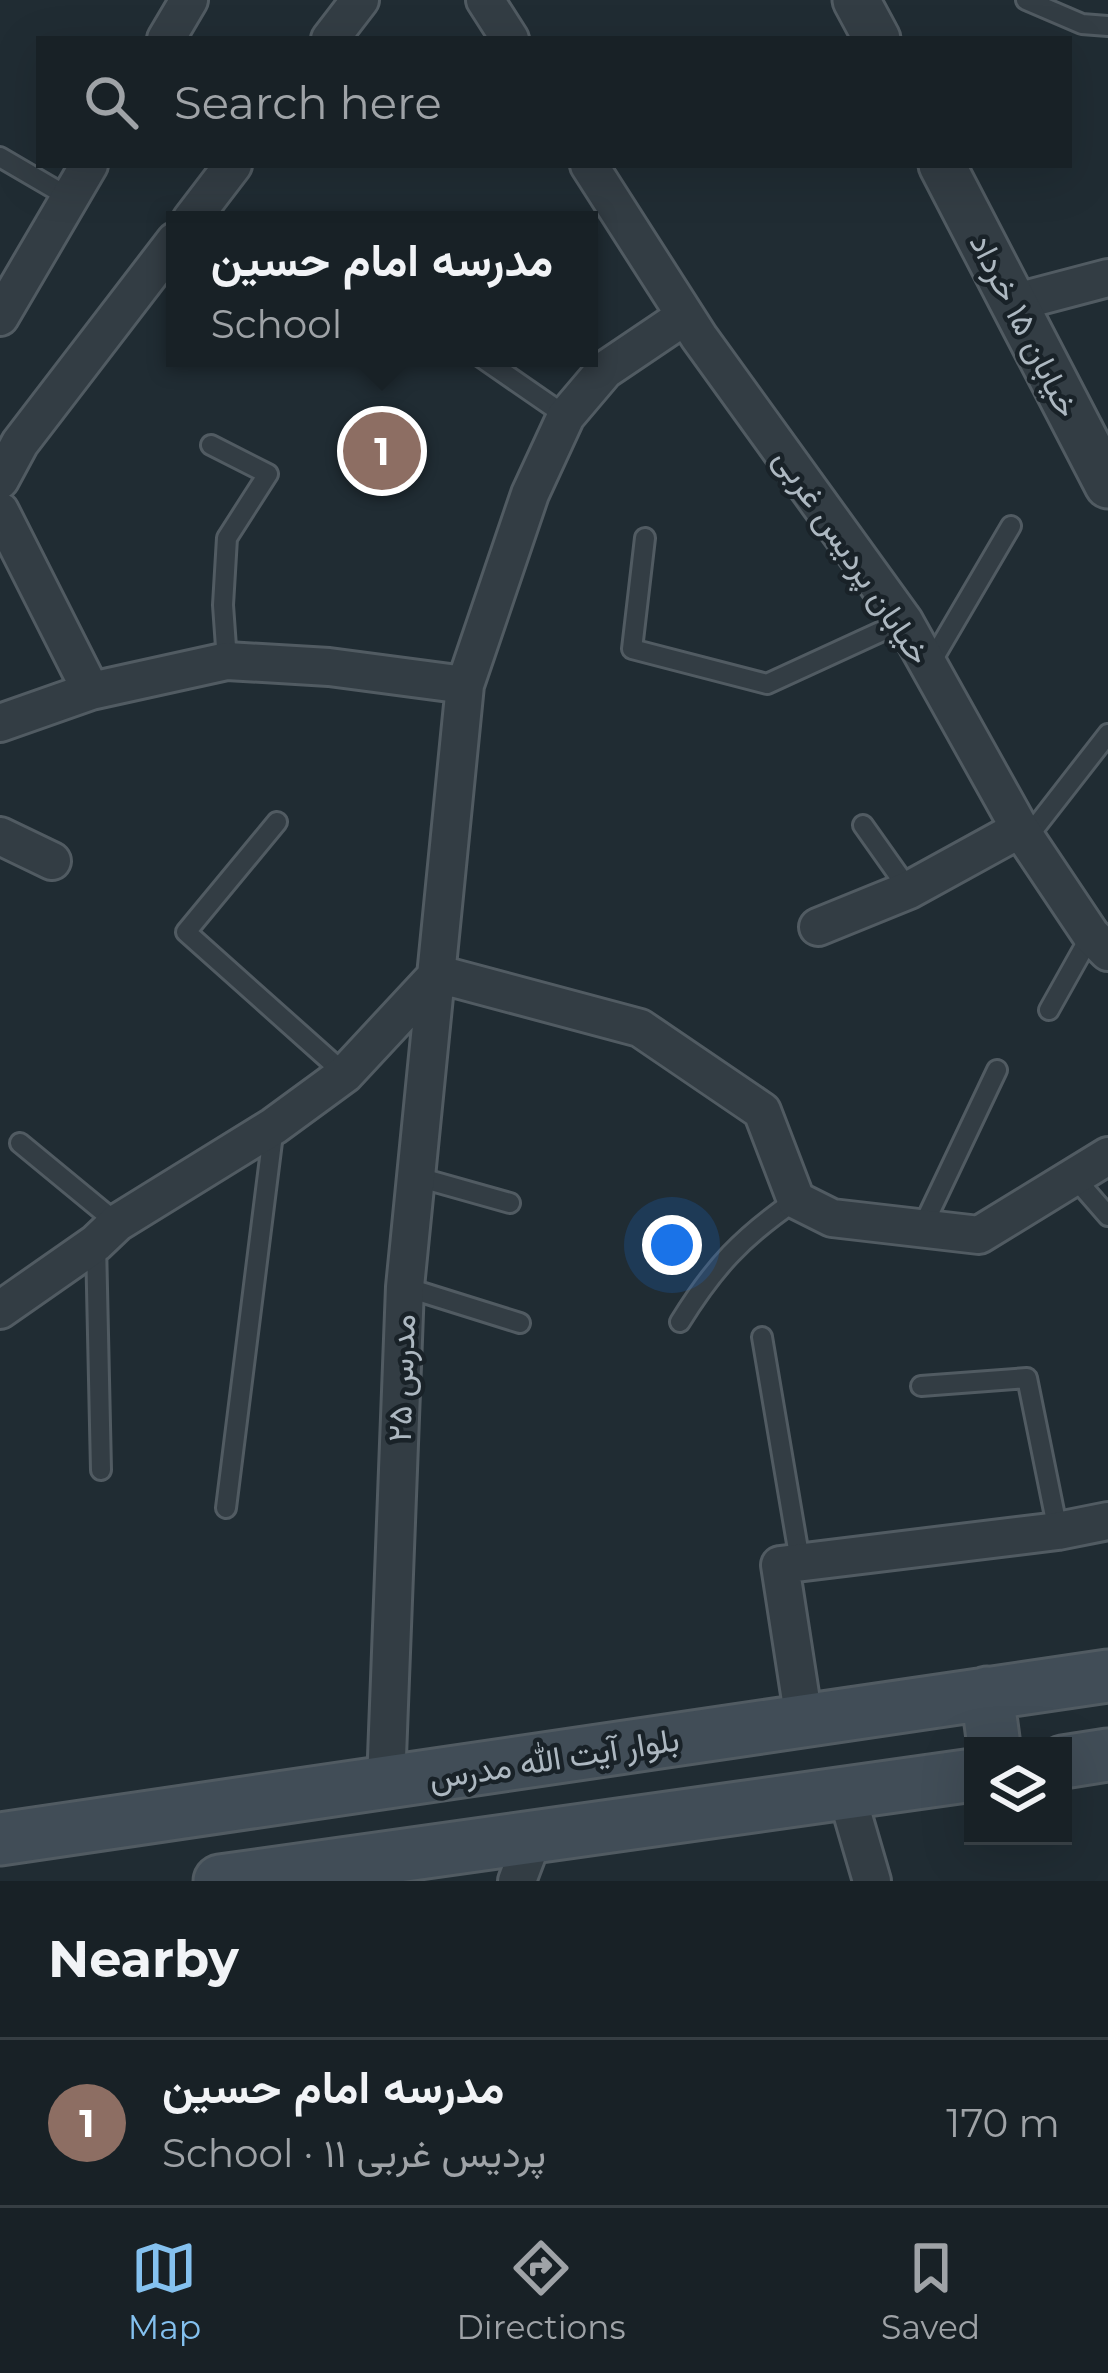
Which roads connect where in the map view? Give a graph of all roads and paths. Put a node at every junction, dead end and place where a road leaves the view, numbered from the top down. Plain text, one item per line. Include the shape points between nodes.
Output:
1 (189, 0) edge
2 (360, 0) edge
3 (485, 0) edge
4 (856, 0) edge
5 (1026, 0) edge
6 (1108, 26) edge
7 (168, 36) edge
8 (332, 36) edge
9 (508, 36) edge
10 (875, 36) edge
11 (0, 157) edge
12 (87, 168) edge
13 (231, 168) edge
14 (591, 168) edge
15 (944, 168) edge
16 (70, 198) junction
17 (198, 211) edge
18 (166, 252) edge
19 (1108, 278) edge
20 (1013, 303) junction
21 (686, 316) junction
22 (0, 317) edge
23 (495, 367) edge
24 (566, 416) junction
25 (10, 434) edge
26 (211, 446) dead end
27 (0, 480) edge
28 (1108, 485) edge
29 (1011, 526) dead end
30 (4, 534) edge
31 (645, 538) dead end
32 (904, 621) junction
33 (227, 662) junction
34 (929, 666) junction
35 (465, 685) junction
36 (91, 692) junction
37 (0, 723) edge
38 (1108, 734) edge
39 (277, 822) dead end
40 (863, 825) dead end
41 (1023, 833) junction
42 (0, 836) edge
43 (52, 861) dead end
44 (909, 890) junction
45 (818, 927) dead end
46 (1102, 941) edge
47 (438, 974) junction
48 (1049, 1010) dead end
49 (997, 1070) dead end
50 (345, 1074) junction
51 (274, 1126) junction
52 (20, 1143) dead end
53 (1108, 1156) edge
54 (414, 1176) junction
55 (1074, 1177) junction
56 (796, 1200) junction
57 (511, 1203) dead end
58 (1108, 1216) edge
59 (922, 1228) junction
60 (106, 1233) junction
61 (405, 1287) junction
62 (0, 1310) edge
63 (680, 1322) dead end
64 (520, 1323) dead end
65 (762, 1337) dead end
66 (921, 1386) dead end
67 (101, 1470) dead end
68 (226, 1508) dead end
69 (1108, 1521) edge
70 (1058, 1531) junction
71 (800, 1561) junction
72 (1108, 1676) edge
73 (987, 1693) junction
74 (804, 1720) junction
75 (993, 1737) edge
76 (1108, 1755) edge
77 (1072, 1761) edge
78 (964, 1775) edge
79 (386, 1783) junction
80 (846, 1792) junction
81 (0, 1839) edge
82 (525, 1859) edge
83 (358, 1871) edge
84 (220, 1881) edge
85 (872, 1881) edge

1 - 7 street
2 - 8 street
3 - 9 street
4 - 10 street
5 - 6 lane
11 - 16 lane
12 - 16 street
13 - 17 street
14 - 21 street, خیابان پردیس غربی
15 - 20 street, خیابان ۱۵ خرداد
16 - 22 street
18 - 25 street
19 - 20 street
20 - 28 street, خیابان ۱۵ خرداد
21 - 24 street, مدرس ۲۵ via 605,370
21 - 32 street, خیابان پردیس غربی
23 - 24 lane
24 - 35 street, مدرس ۲۵ via 530,494
25 - 27 street
26 - 33 lane via 268,474 226,538
29 - 34 lane
30 - 36 street
31 - 32 lane via 632,649 767,684
32 - 34 street, خیابان پردیس غربی
33 - 35 street
33 - 36 street
34 - 41 street, خیابان پردیس غربی
35 - 47 street, مدرس ۲۵
36 - 37 street
38 - 41 lane
39 - 50 lane via 186,932
40 - 44 lane
41 - 44 street
41 - 46 street, خیابان پردیس غربی
42 - 43 street
44 - 45 street
46 - 48 lane
47 - 50 street
47 - 54 street, مدرس ۲۵
47 - 56 street via 640,1028 762,1111
49 - 59 lane
50 - 51 street
51 - 60 street
51 - 68 lane
52 - 60 lane
53 - 55 street
54 - 57 lane
54 - 61 street, مدرس ۲۵
55 - 58 lane
55 - 59 street via 979,1235
56 - 59 street via 832,1218
56 - 63 lane via 737,1244
60 - 62 street
60 - 67 lane
61 - 64 lane
61 - 79 street, مدرس ۲۵
65 - 71 lane
66 - 70 lane via 1028,1378
69 - 70 street
70 - 71 street
71 - 74 street via 780,1565
72 - 73 main road, بلوار آیت الله مدرس
73 - 74 main road, بلوار آیت الله مدرس
73 - 75 main road
74 - 79 main road, بلوار آیت الله مدرس
76 - 77 main road
78 - 80 main road
79 - 81 main road, بلوار آیت الله مدرس
80 - 82 main road
80 - 85 street
82 - 83 main road
83 - 84 main road

